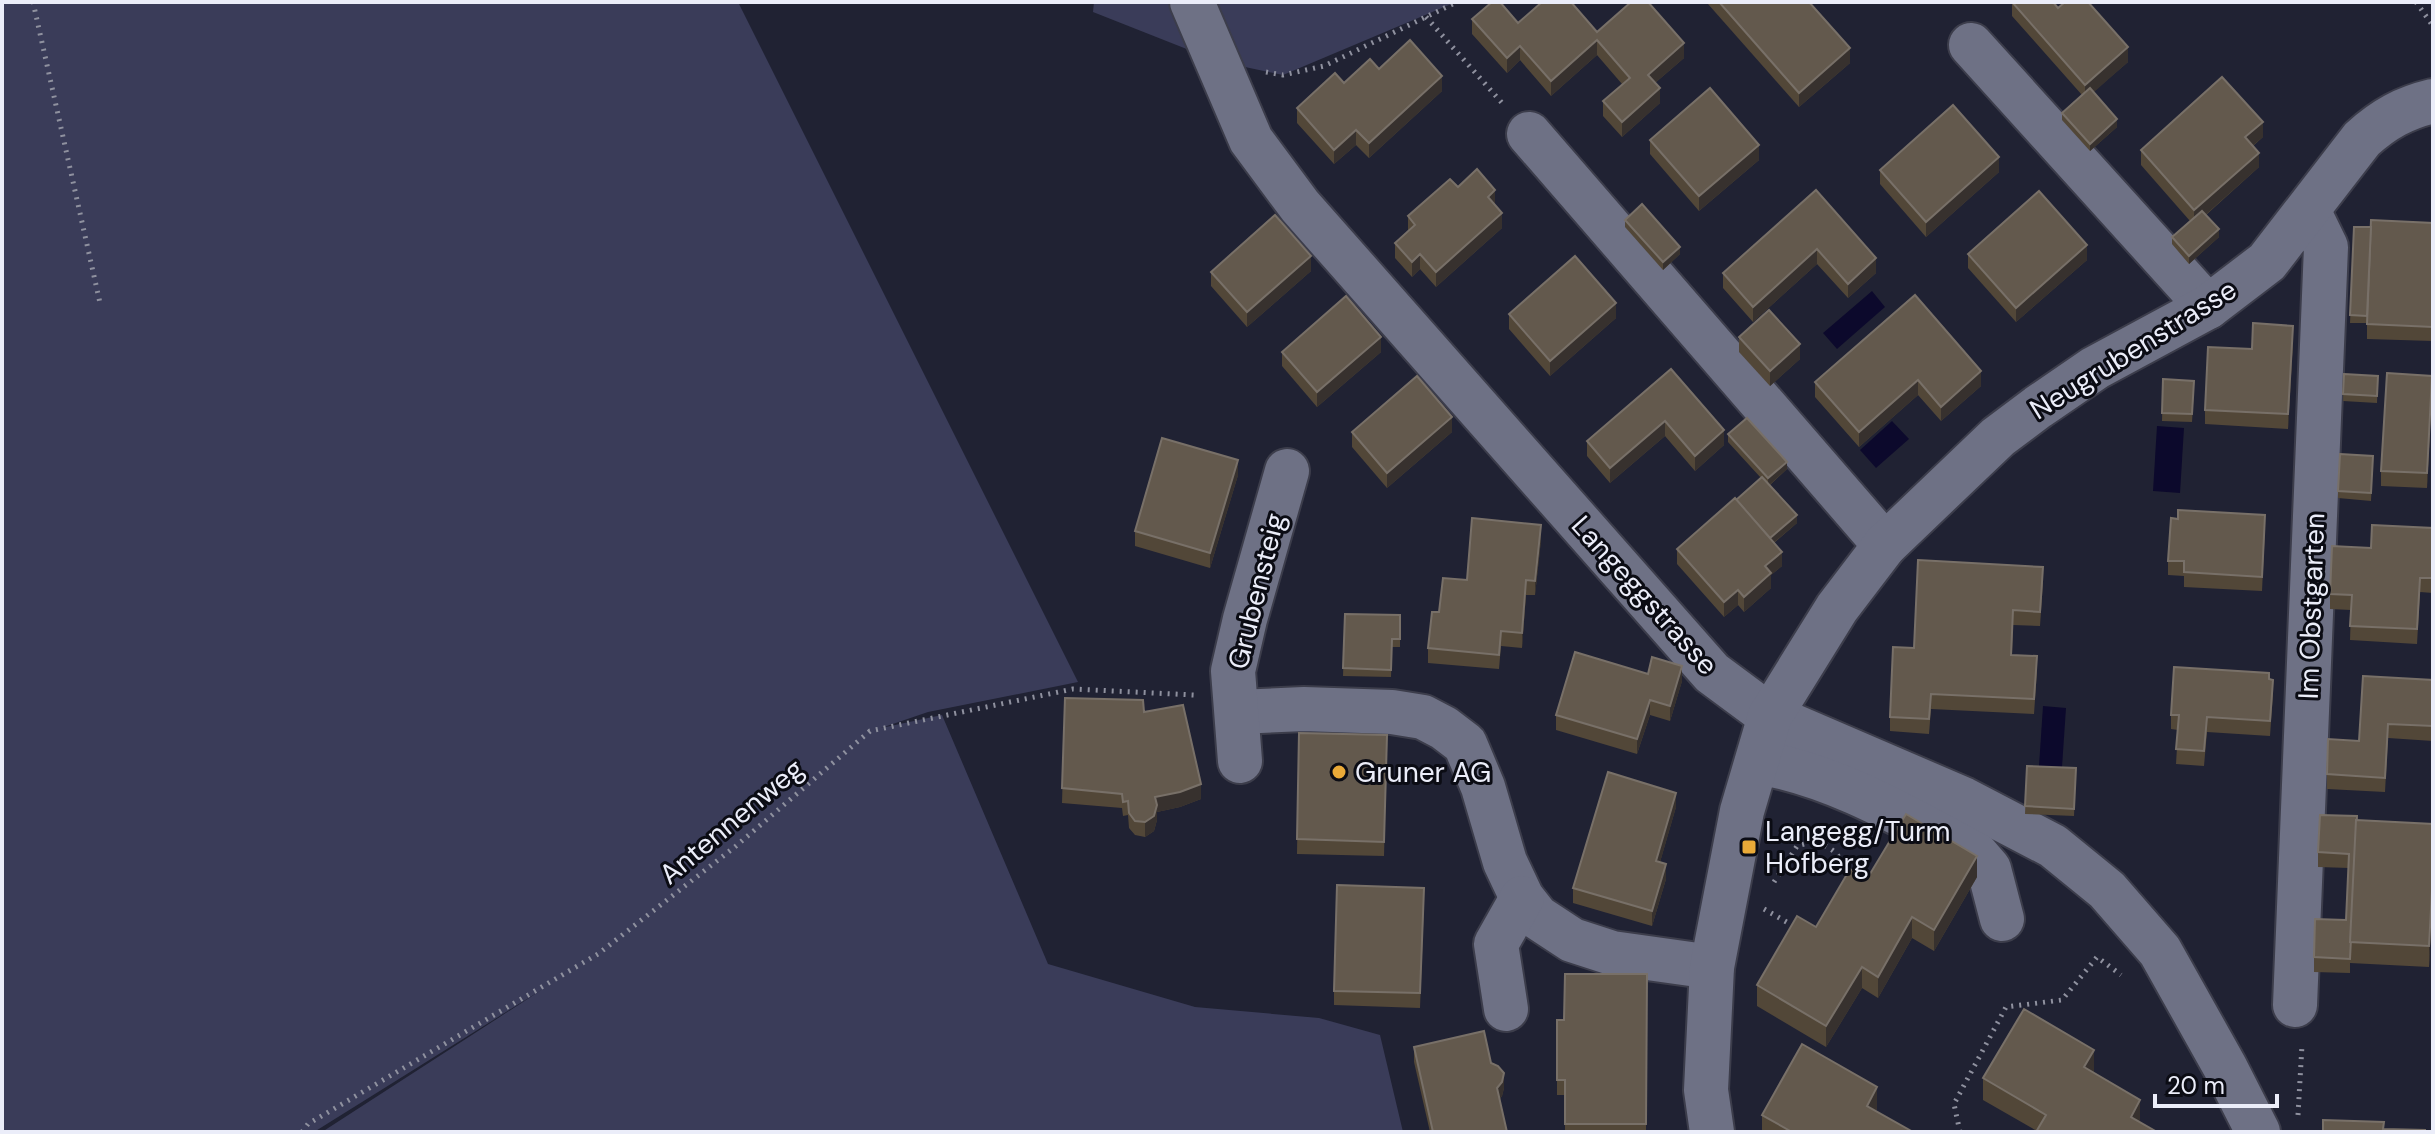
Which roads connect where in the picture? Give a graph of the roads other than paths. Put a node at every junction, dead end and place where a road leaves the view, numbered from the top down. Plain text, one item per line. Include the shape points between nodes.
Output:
1 (1192, 2) edge
2 (1971, 45) dead end
3 (2433, 101) edge
4 (1529, 134) road end
5 (2308, 210) junction
6 (2208, 307) junction
7 (1287, 471) dead end
8 (1885, 545) junction
9 (1236, 704) junction
10 (1770, 716) junction
11 (1240, 761) dead end
12 (1757, 762) junction
13 (1522, 898) junction
14 (2002, 919) dead end
15 (1712, 967) junction
16 (2295, 1005) road end
17 (1506, 1009) dead end
18 (2278, 1125) edge
19 (1712, 1132) edge

1 - 10 street, Langeggstrasse via 1251,140 1300,206 1712,673
2 - 6 street
3 - 5 street, Neugrubenstrasse via 2379,123
4 - 8 street
5 - 6 street, Neugrubenstrasse via 2267,262
5 - 16 street, Im Obstgarten via 2326,247
6 - 8 street, Neugrubenstrasse via 2095,368 2038,407 1998,437
7 - 9 street, Grubensteig via 1233,671
8 - 10 street, Neugrubenstrasse via 1837,608
9 - 11 street, Grubensteig
9 - 13 street, Grubensteig via 1392,712 1423,717 1444,728 1465,744
10 - 12 street, Neugrubenstrasse
10 - 18 street, Langeggstrasse via 1976,806 2053,846 2107,890 2160,951 2225,1067
12 - 14 street via 1856,792 1977,855 1989,869
12 - 15 street, Neugrubenstrasse via 1740,820 1741,906
13 - 15 street, Grubensteig via 1537,917 1572,940 1612,953
13 - 17 street via 1496,944
15 - 19 street, Neugrubenstrasse via 1706,1090

